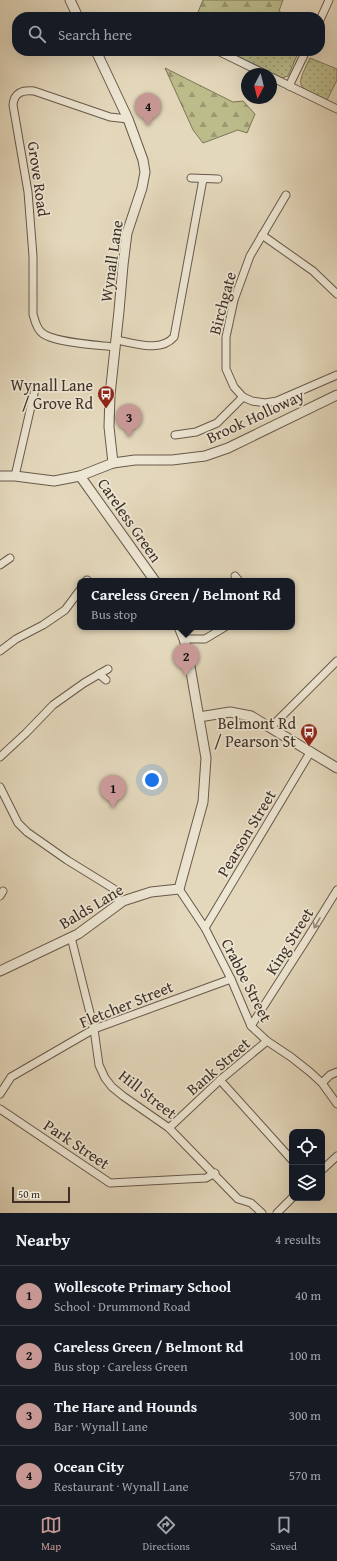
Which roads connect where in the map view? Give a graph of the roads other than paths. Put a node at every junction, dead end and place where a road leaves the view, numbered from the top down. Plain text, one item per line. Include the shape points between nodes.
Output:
1 (70, 0) edge
2 (329, 0) edge
3 (76, 12) edge
4 (324, 12) edge
5 (98, 56) edge
6 (228, 56) edge
7 (304, 56) edge
8 (253, 68) edge
9 (277, 80) edge
10 (289, 86) junction
11 (337, 109) edge
12 (128, 119) junction
13 (191, 178) dead end
14 (203, 179) junction
15 (218, 179) dead end
16 (286, 195) dead end
17 (262, 235) junction
18 (337, 294) edge
19 (116, 344) junction
20 (337, 375) edge
21 (35, 389) dead end
22 (337, 395) edge
23 (243, 397) junction
24 (176, 436) dead end
25 (113, 463) junction
26 (0, 476) edge
27 (15, 476) junction
28 (80, 476) junction
29 (10, 558) dead end
30 (1, 562) edge
31 (153, 578) edge
32 (77, 594) edge
33 (180, 630) edge
34 (220, 630) edge
35 (184, 639) junction
36 (0, 651) edge
37 (337, 661) edge
38 (108, 669) dead end
39 (100, 674) junction
40 (106, 680) dead end
41 (199, 717) junction
42 (271, 727) junction
43 (311, 751) junction
44 (0, 756) edge
45 (337, 768) edge
46 (0, 787) edge
47 (180, 889) junction
48 (337, 890) edge
49 (120, 903) junction
50 (205, 928) junction
51 (71, 936) junction
52 (0, 971) edge
53 (231, 979) junction
54 (251, 1026) junction
55 (94, 1029) junction
56 (267, 1042) junction
57 (337, 1072) edge
58 (220, 1080) junction
59 (322, 1083) junction
60 (0, 1094) edge
61 (337, 1104) edge
62 (0, 1109) edge
63 (169, 1128) junction
64 (337, 1156) edge
65 (289, 1157) edge
66 (325, 1167) edge
67 (215, 1173) junction
68 (289, 1201) edge
69 (262, 1213) edge
70 (277, 1213) edge

1 - 3 street
2 - 4 street
5 - 12 street, Wynall Lane
6 - 8 street
7 - 10 street
9 - 10 street
10 - 11 street
12 - 19 street, Wynall Lane via 145,172 127,233
12 - 19 street, Grove Road via 110,117 34,91 25,90 16,95 13,105 28,192 35,322 41,332 54,338
13 - 14 street
14 - 15 street
14 - 19 street via 174,337 168,343 156,346
16 - 17 street, Birchgate
17 - 18 street via 313,271
17 - 23 street, Birchgate via 250,256 234,300 226,337 226,368 234,387
19 - 25 street, Wynall Lane via 109,427
20 - 23 street via 277,401 265,403
21 - 27 street via 31,396
22 - 25 street, Brook Holloway via 228,448 205,456
23 - 24 street via 217,422 196,432
25 - 28 street, Brook Holloway
26 - 27 street, Brook Holloway
27 - 28 street, Brook Holloway via 54,482
28 - 31 street, Careless Green
29 - 30 street
32 - 36 street via 66,610
33 - 35 street
34 - 35 street via 206,639
35 - 41 street
37 - 42 street
38 - 39 street
39 - 40 street
39 - 44 street via 53,705
41 - 42 street via 236,712 251,716
41 - 47 street via 206,758 203,802
42 - 43 street
43 - 45 street
43 - 50 street, Pearson Street
46 - 49 street via 18,823 36,839 114,888
47 - 49 street, Balds Lane via 151,892
47 - 50 street, Crabbe Street
48 -> 54 street, King Street
49 - 51 street, Balds Lane via 78,934
50 - 53 street, Crabbe Street
51 - 52 street, Balds Lane
51 - 55 street, Hill Street
53 - 54 street, Crabbe Street
53 - 55 street, Fletcher Street
54 - 56 street, Crabbe Street
55 - 60 street, Fletcher Street via 11,1077
55 - 63 street, Hill Street via 98,1065 105,1078 123,1096
56 - 58 street, Bank Street
56 - 59 street, Crabbe Street via 291,1057
57 - 59 street
58 - 63 street, Bank Street
58 - 65 street
59 - 61 street, Crabbe Street
62 - 67 street, Park Street via 110,1183 206,1178
63 - 67 street, Hill Street
64 - 66 street
67 - 69 street, Hill Street via 238,1198 251,1203
68 - 70 street

